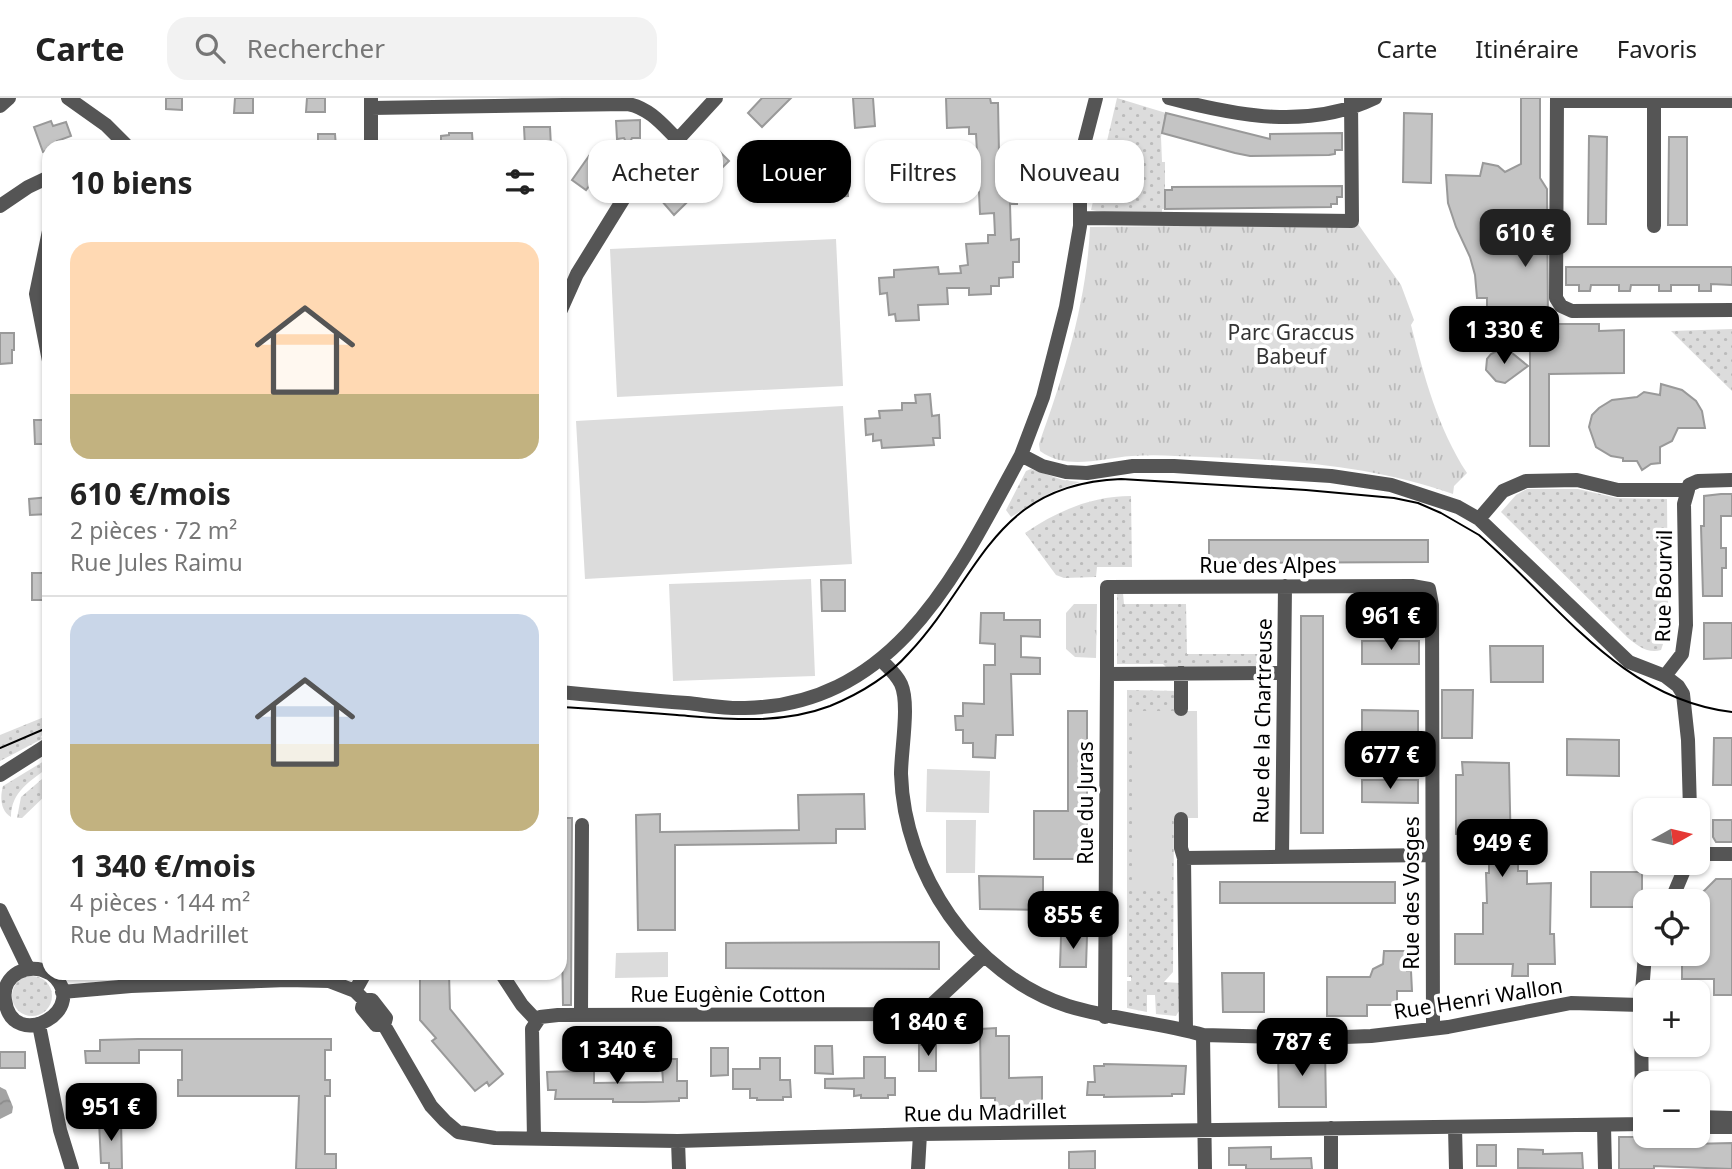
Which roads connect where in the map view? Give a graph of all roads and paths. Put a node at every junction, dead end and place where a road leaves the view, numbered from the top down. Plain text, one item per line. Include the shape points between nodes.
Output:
1 (9, 98) edge
2 (68, 98) edge
3 (716, 98) edge
4 (1096, 98) edge
5 (1169, 98) edge
6 (1375, 98) edge
7 (1557, 99) edge
8 (1654, 101) junction
9 (1732, 101) edge
10 (371, 103) edge
11 (1351, 104) edge
12 (0, 106) edge
13 (677, 139) junction
14 (121, 140) edge
15 (371, 140) edge
16 (42, 180) edge
17 (0, 206) edge
18 (1080, 218) junction
19 (1654, 226) dead end
20 (42, 265) edge
21 (567, 296) edge
22 (1732, 310) edge
23 (42, 325) edge
24 (1021, 455) junction
25 (1732, 480) edge
26 (1688, 489) junction
27 (1479, 519) junction
28 (1284, 586) junction
29 (1107, 587) joint
30 (1429, 589) joint
31 (881, 660) junction
32 (1181, 673) junction
33 (1284, 673) junction
34 (1107, 674) junction
35 (1665, 677) junction
36 (567, 693) edge
37 (1181, 709) dead end
38 (42, 748) edge
39 (0, 775) edge
40 (1690, 798) edge
41 (1181, 819) dead end
42 (582, 825) dead end
43 (1710, 854) edge
44 (1732, 854) edge
45 (1432, 855) junction
46 (1282, 857) junction
47 (1184, 858) junction
48 (0, 910) edge
49 (984, 956) junction
50 (28, 968) junction
51 (42, 970) edge
52 (56, 980) edge
53 (363, 980) edge
54 (506, 980) edge
55 (62, 992) junction
56 (2, 994) edge
57 (360, 995) junction
58 (1633, 1005) edge
59 (581, 1015) junction
60 (1105, 1017) junction
61 (537, 1021) junction
62 (39, 1025) junction
63 (1433, 1029) junction
64 (1186, 1030) junction
65 (1203, 1035) junction
66 (1710, 1117) edge
67 (1732, 1118) edge
68 (1633, 1125) edge
69 (1604, 1126) junction
70 (1455, 1127) junction
71 (1710, 1127) edge
72 (1732, 1127) edge
73 (1331, 1128) junction
74 (1204, 1130) junction
75 (920, 1134) junction
76 (534, 1139) junction
77 (678, 1141) junction
78 (72, 1169) edge
79 (679, 1169) edge
80 (918, 1169) edge
81 (1205, 1169) edge
82 (1331, 1169) edge
83 (1456, 1169) edge
84 (1605, 1169) edge

1 - 12 street
2 - 14 street
3 - 13 street
4 - 18 street via 1080,160
5 - 11 street via 1236,115 1317,117
6 - 11 street
7 - 8 street
7 - 22 street via 1556,298 1561,306 1572,311
8 - 9 street
8 - 19 street
10 - 13 street via 628,104 652,114
10 - 15 street
11 - 18 street via 1352,220
13 - 21 street via 624,198
16 - 17 street
18 - 24 street via 1066,307 1043,397
20 - 23 street via 36,294
24 - 27 street via 1066,472 1174,466 1343,478 1427,495
24 - 31 street via 937,600
25 - 26 street via 1698,481
26 - 27 street via 1618,490 1577,480 1526,481 1503,491
26 - 35 street, Rue Bourvil via 1686,625 1682,654
27 - 35 street via 1629,662
28 - 29 street, Rue des Alpes
28 - 30 street, Rue des Alpes
28 - 33 street, Rue de la Chartreuse
29 - 34 street, Rue du Juras
30 - 45 street, Rue des Vosges
31 - 36 street via 830,692 794,704 744,708
31 - 49 street, Rue Henri Wallon via 900,682 905,697 902,799 914,847 934,890
32 - 33 street
32 - 34 street
32 - 37 street
33 - 46 street, Rue de la Chartreuse
34 - 60 street, Rue du Juras
35 - 40 street via 1683,694
38 - 39 street
41 - 47 street
42 - 59 street
43 - 44 street
45 - 46 street
45 - 63 street, Rue des Vosges
46 - 47 street
47 - 64 street
48 - 50 street
49 - 59 street, Rue Eugènie Cotton via 927,1009 911,1014
49 - 60 street, Rue Henri Wallon via 1037,993
50 - 51 street
50 - 56 street via 11,977
52 - 55 street
53 - 57 street
54 - 61 street
55 - 57 street, Rue du Madrillet via 287,980 329,981
55 - 62 street via 55,1016
56 - 62 street via 11,1016 24,1024
57 - 76 street, Rue du Madrillet via 378,1006 386,1018 384,1026 431,1106 458,1132
58 - 63 street, Rue Henri Wallon via 1571,1003
59 - 61 street, Rue Eugènie Cotton via 540,1017
60 - 64 street, Rue Henri Wallon
61 - 76 street via 532,1029
62 - 78 street
63 - 65 street, Rue Henri Wallon via 1319,1038
64 - 65 street, Rue Henri Wallon
65 - 74 street
66 - 67 street
68 - 69 street, Rue du Madrillet
69 - 70 street, Rue du Madrillet
69 - 84 street
70 - 73 street, Rue du Madrillet
70 - 83 street
71 - 72 street
73 - 74 street, Rue du Madrillet
73 - 82 street
74 - 75 street, Rue du Madrillet
74 - 81 street
75 - 77 street, Rue du Madrillet
75 - 80 street
76 - 77 street, Rue du Madrillet
77 - 79 street

